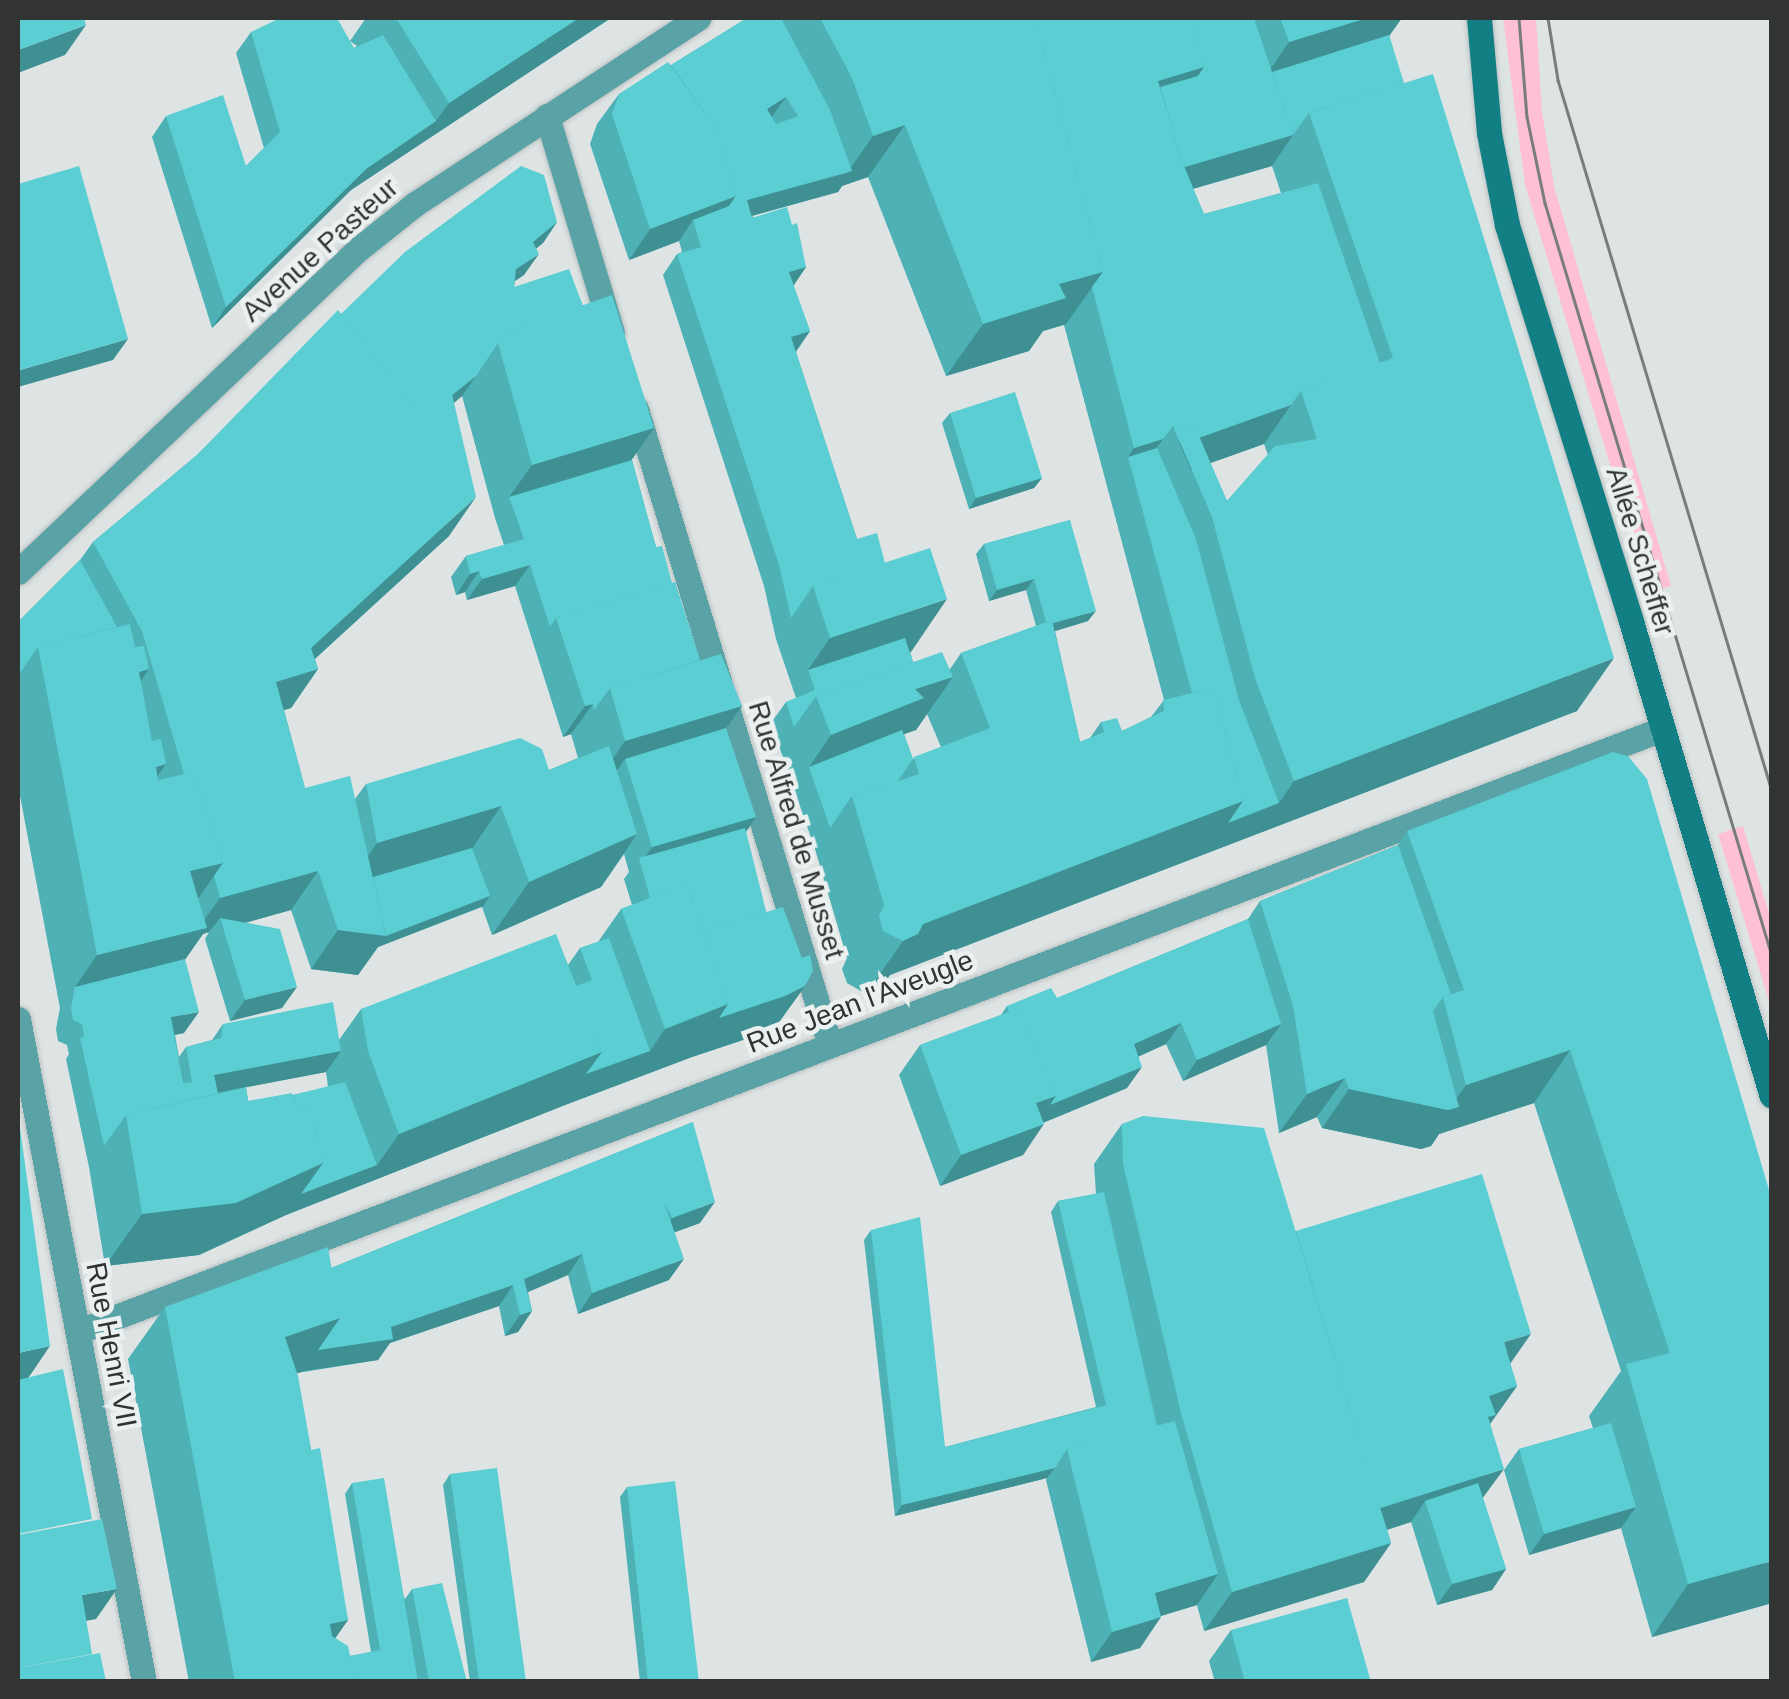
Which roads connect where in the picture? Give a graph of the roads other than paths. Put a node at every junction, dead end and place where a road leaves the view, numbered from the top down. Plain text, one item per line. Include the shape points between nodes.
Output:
1 (698, 18) edge
2 (1478, 18) edge
3 (547, 116) junction
4 (619, 354) edge
5 (630, 392) edge
6 (18, 572) edge
7 (1662, 729) junction
8 (18, 1019) edge
9 (830, 1045) junction
10 (1772, 1096) edge
11 (79, 1330) junction
12 (144, 1682) edge

1 - 3 street, Avenue Pasteur
2 - 7 street, Allée Scheffer via 1489,134 1507,225
3 - 4 street
3 - 6 street, Avenue Pasteur via 361,247
5 - 9 street, Rue Alfred de Musset
7 - 9 street, Rue Jean l'Aveugle
7 - 10 street, Allée Scheffer
8 - 11 street, Rue Henri VII
9 - 11 street, Rue Jean l'Aveugle
11 - 12 street, Rue Henri VII

